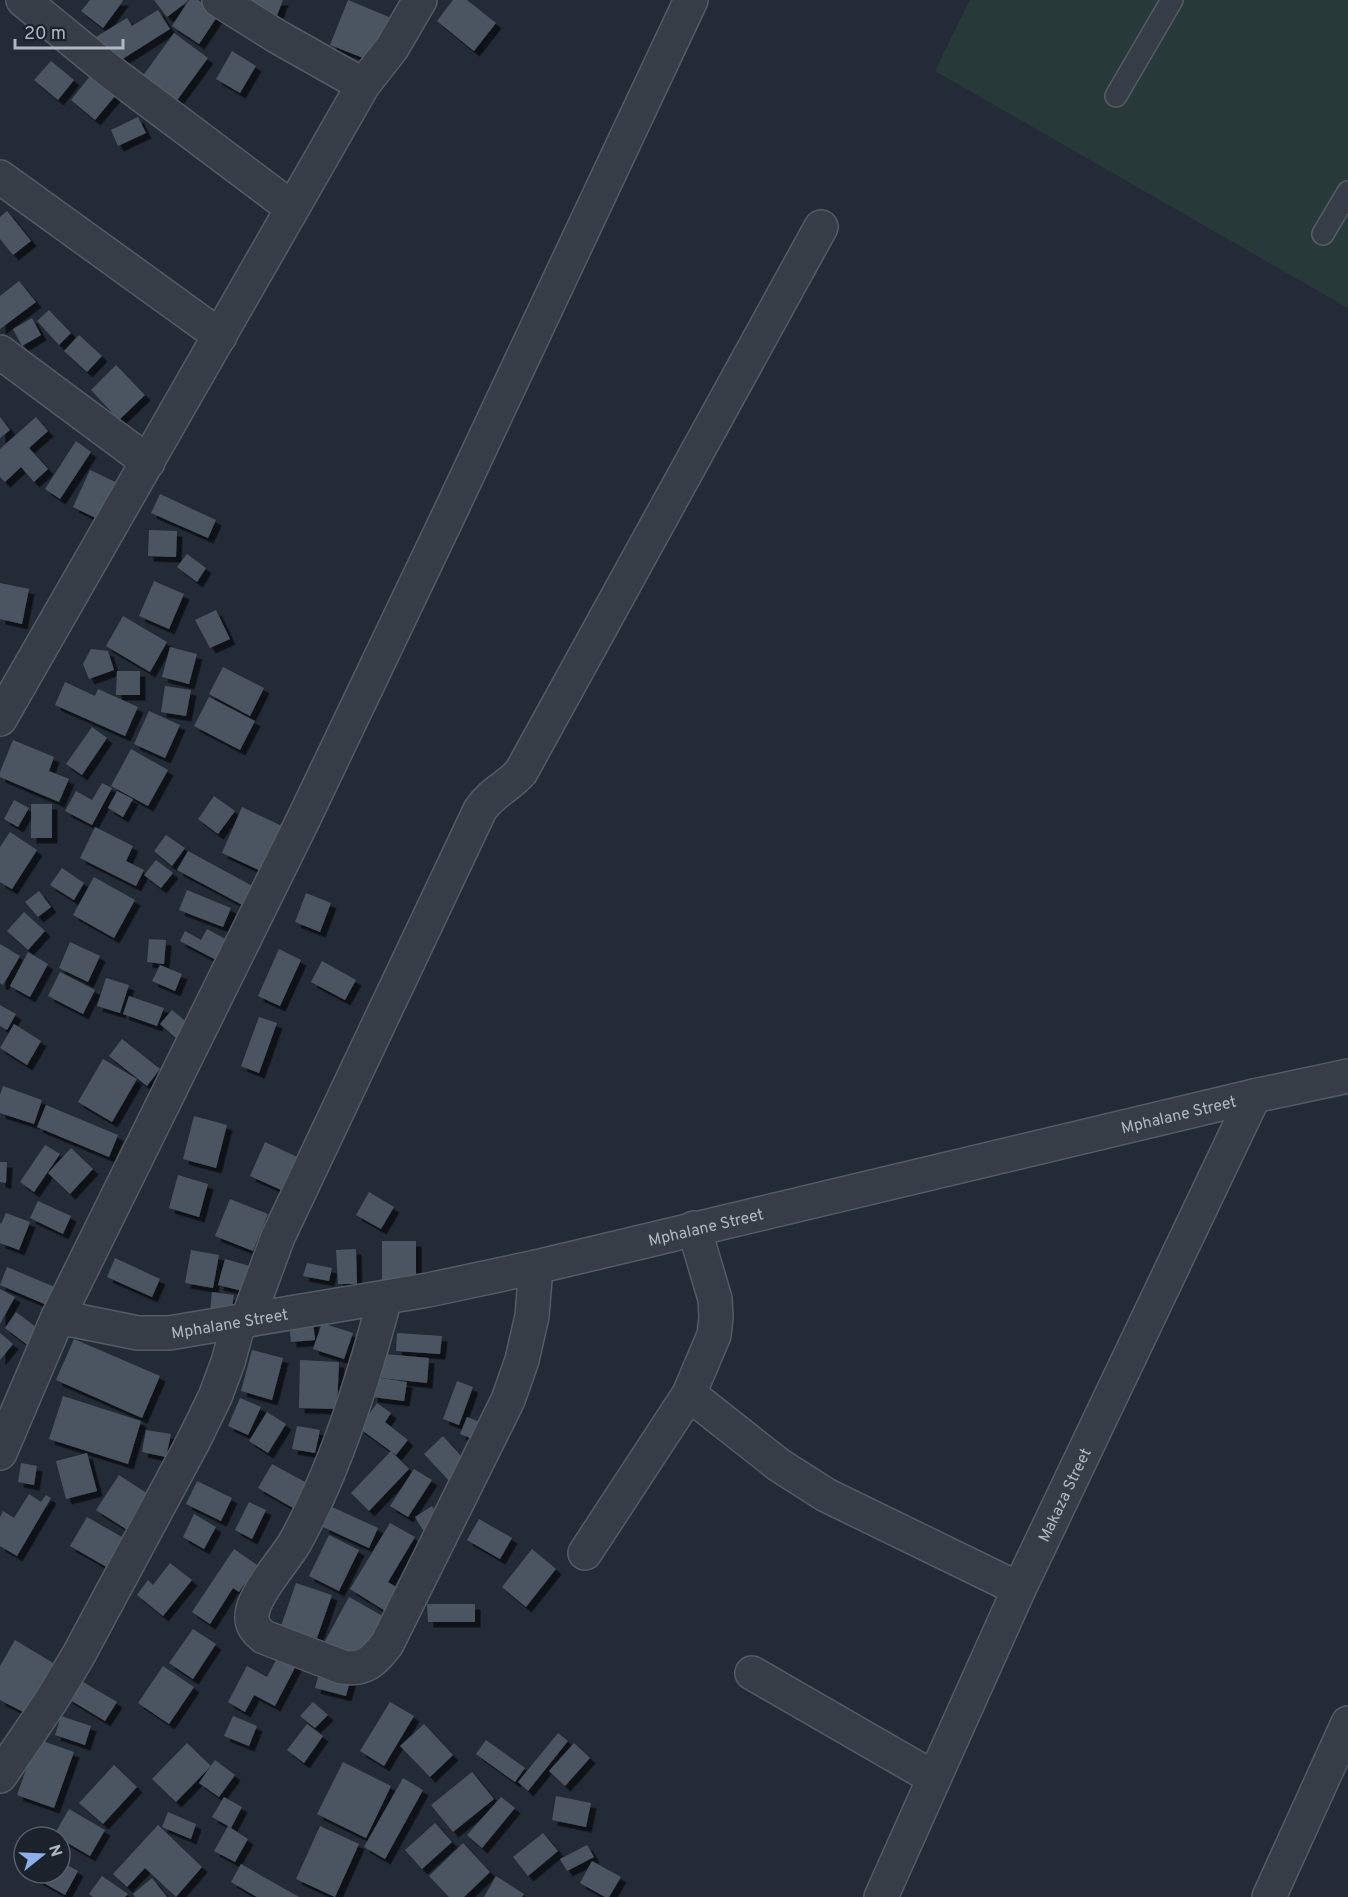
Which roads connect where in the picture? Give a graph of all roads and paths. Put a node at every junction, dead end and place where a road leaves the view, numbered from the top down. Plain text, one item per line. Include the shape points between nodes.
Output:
1 (23, 0) edge
2 (219, 0) edge
3 (420, 0) edge
4 (691, 0) edge
5 (1172, 0) edge
6 (363, 85) junction
7 (1116, 96) dead end
8 (0, 177) edge
9 (1348, 192) edge
10 (292, 208) junction
11 (821, 227) dead end
12 (1323, 234) dead end
13 (220, 336) junction
14 (0, 352) edge
15 (148, 462) junction
16 (0, 719) edge
17 (1348, 1076) edge
18 (1254, 1096) junction
19 (694, 1228) junction
20 (536, 1267) junction
21 (385, 1298) junction
22 (58, 1317) junction
23 (243, 1322) junction
24 (689, 1394) junction
25 (0, 1454) edge
26 (585, 1553) dead end
27 (1019, 1589) junction
28 (752, 1672) dead end
29 (1348, 1723) edge
30 (0, 1776) edge
31 (934, 1778) junction
32 (881, 1897) edge
33 (1269, 1897) edge

1 - 10 street via 111,72
2 - 6 street
3 - 6 street via 392,48
4 - 22 street via 304,818
5 - 7 lane
6 - 10 street
8 - 13 street
9 - 12 lane
10 - 13 street
11 - 23 street via 521,772 513,782 495,792 480,810 278,1237
13 - 15 street
14 - 15 street
15 - 16 street
17 - 18 street, Mphalane Street
18 - 19 street, Mphalane Street
18 - 27 street, Makaza Street
19 - 20 street, Mphalane Street
19 - 24 street via 711,1282 716,1317 714,1335
20 - 21 street, Mphalane Street
20 - 21 street via 532,1316 508,1400 387,1644 367,1666 353,1669 264,1637 252,1624 251,1614 293,1544 335,1454
21 - 23 street, Mphalane Street
22 - 23 street, Mphalane Street via 138,1333 169,1333
22 - 25 street
23 - 30 street via 193,1442 78,1656
24 - 26 street
24 - 27 street via 779,1465 826,1495
27 - 31 street, Makaza Street
28 - 31 street
29 - 33 street
31 - 32 street, Makaza Street

